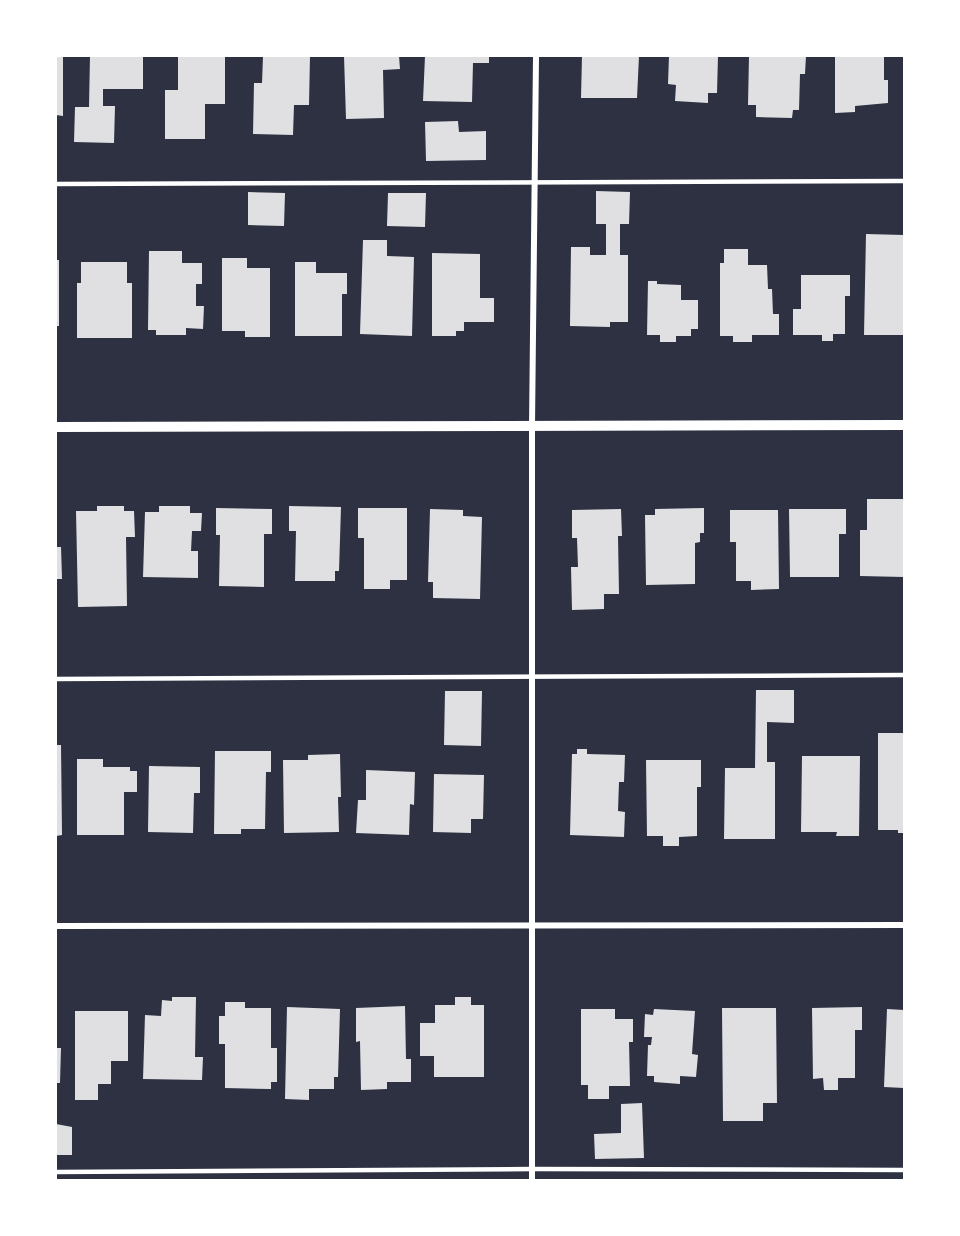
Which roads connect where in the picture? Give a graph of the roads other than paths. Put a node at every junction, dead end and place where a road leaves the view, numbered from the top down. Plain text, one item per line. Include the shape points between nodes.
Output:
1 (536, 56) edge
2 (904, 181) edge
3 (535, 183) junction
4 (56, 184) edge
5 (904, 425) edge
6 (56, 427) edge
7 (532, 427) junction
8 (904, 675) edge
9 (533, 676) junction
10 (56, 679) edge
11 (904, 925) edge
12 (56, 926) edge
13 (534, 927) junction
14 (532, 1169) junction
15 (904, 1170) edge
16 (56, 1172) edge
17 (532, 1180) edge

1 - 3 street
2 - 3 lane
3 - 4 lane
3 - 7 street
5 - 7 street
6 - 7 street
7 - 9 street
8 - 9 lane
9 - 10 lane
9 - 13 street
11 - 13 street
12 - 13 street
13 - 14 street
14 - 15 lane
14 - 16 lane
14 - 17 street

